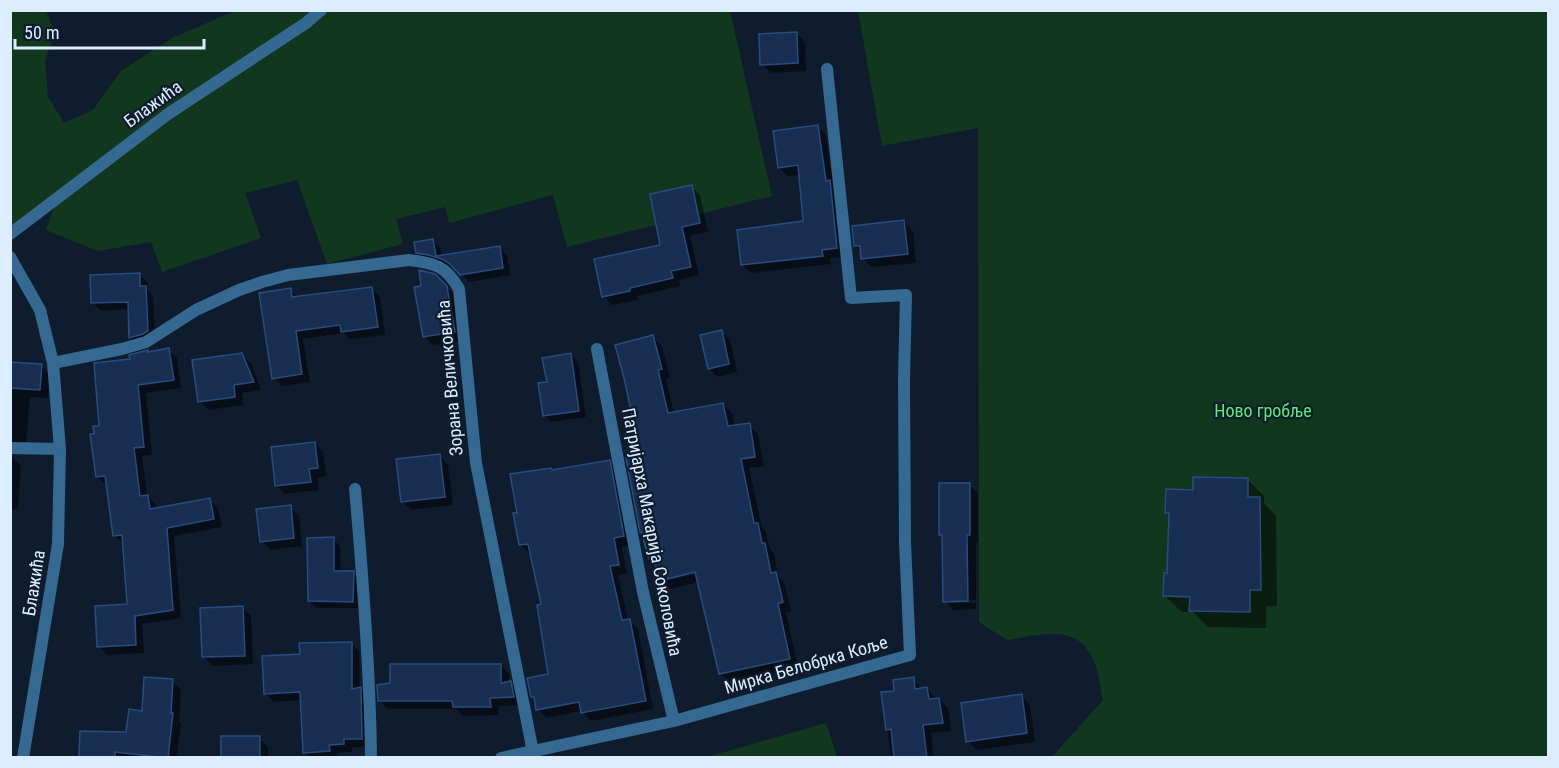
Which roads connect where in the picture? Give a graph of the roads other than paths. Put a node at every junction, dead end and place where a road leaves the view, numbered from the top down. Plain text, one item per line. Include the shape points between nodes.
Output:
1 (321, 10) edge
2 (827, 69) dead end
3 (10, 234) edge
4 (10, 257) edge
5 (597, 349) dead end
6 (53, 363) junction
7 (10, 448) edge
8 (60, 449) junction
9 (355, 489) dead end
10 (674, 721) junction
11 (534, 752) junction
12 (23, 758) edge
13 (371, 758) edge
14 (501, 758) edge

1 - 3 street, Блажића via 168,114
2 - 10 street, Мирка Белобрка Коље via 851,298 906,295 905,542 910,655
4 - 6 street, Блажића via 40,310
5 - 10 street, Патријарха Макарија Соколовића via 643,592
6 - 8 street, Блажића
6 - 11 street, Зорана Величковића via 147,342 196,310 239,290 288,275 409,260 429,262 449,274 459,289 476,464
7 - 8 street
8 - 12 street, Блажића via 58,544
9 - 13 street via 364,580
10 - 11 street, Мирка Белобрка Коље
11 - 14 street, Мирка Белобрка Коље

